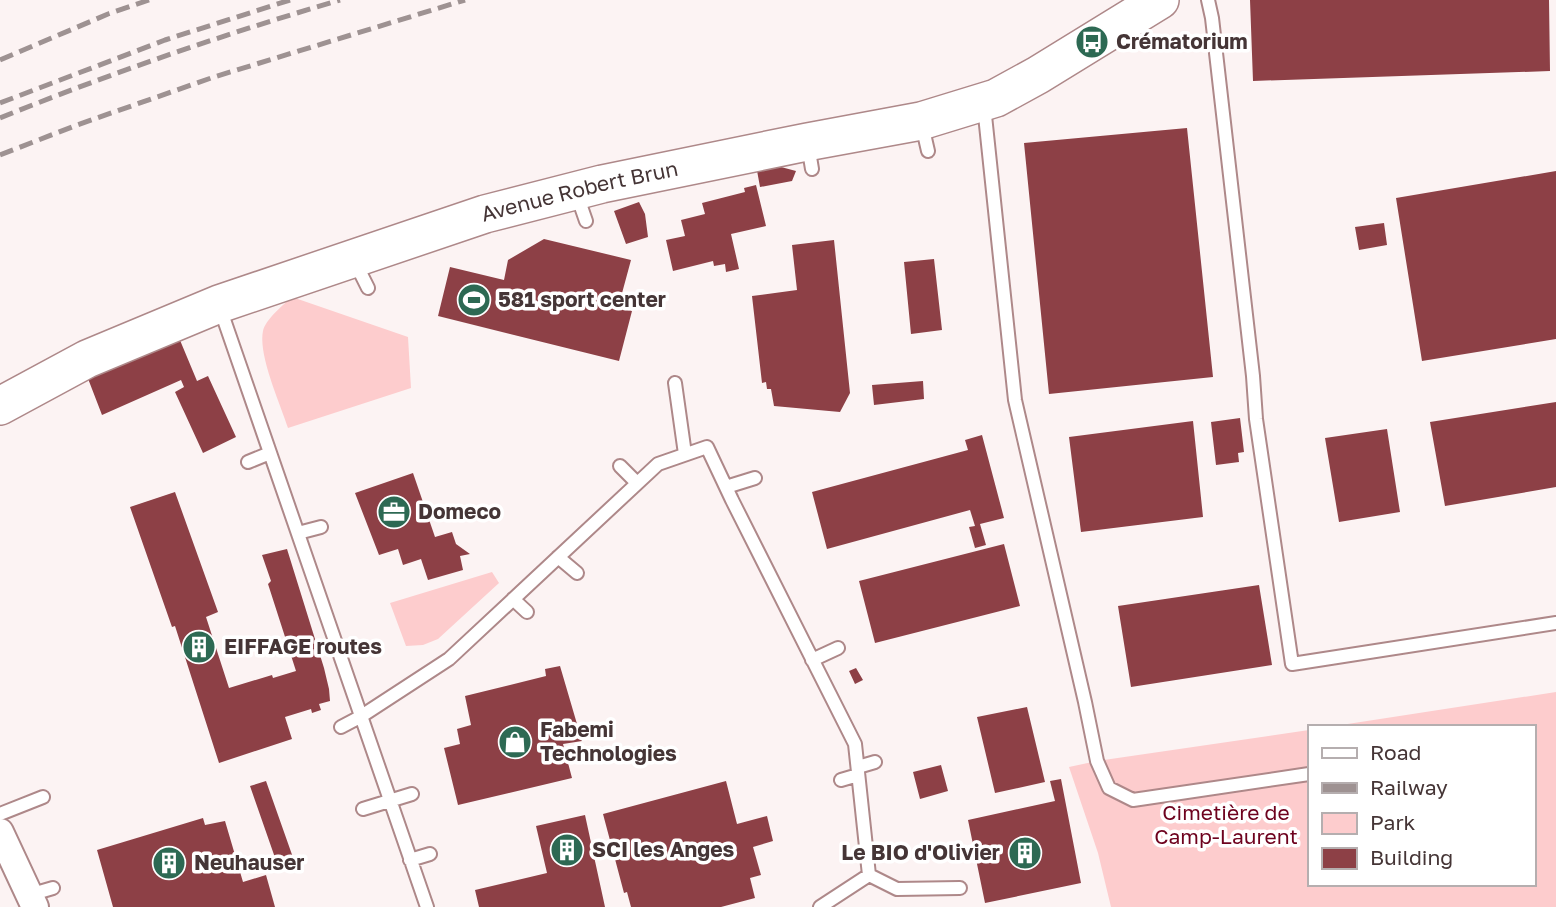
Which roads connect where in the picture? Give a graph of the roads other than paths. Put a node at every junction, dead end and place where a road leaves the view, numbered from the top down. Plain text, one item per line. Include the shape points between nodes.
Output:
1 (1160, 0) edge
2 (1208, 0) edge
3 (984, 102) junction
4 (219, 304) junction
5 (675, 383) dead end
6 (0, 406) edge
7 (270, 453) junction
8 (685, 454) junction
9 (248, 462) dead end
10 (620, 466) dead end
11 (755, 478) dead end
12 (637, 483) junction
13 (726, 487) junction
14 (321, 527) dead end
15 (298, 533) junction
16 (558, 557) junction
17 (577, 573) dead end
18 (513, 599) junction
19 (527, 612) dead end
20 (1556, 623) edge
21 (838, 648) dead end
22 (812, 660) junction
23 (360, 717) junction
24 (341, 727) dead end
25 (875, 762) dead end
26 (858, 771) junction
27 (1308, 774) edge
28 (841, 780) dead end
29 (412, 794) dead end
30 (43, 797) dead end
31 (390, 800) junction
32 (363, 809) dead end
33 (0, 814) edge
34 (3, 846) edge
35 (430, 854) dead end
36 (410, 860) junction
37 (869, 875) junction
38 (960, 888) dead end
39 (39, 896) edge
40 (427, 907) edge
41 (820, 907) edge

1 - 3 street, Avenue Robert Brun via 1038,75
2 - 20 lane via 1256,419 1292,664
3 - 4 street, Avenue Robert Brun via 925,136 602,184 581,206 485,214 361,273
3 - 27 lane via 1015,400 1097,761 1109,788 1133,800
4 - 6 street, Avenue Robert Brun via 87,359
4 - 7 lane
5 - 8 lane
7 - 9 lane
7 - 15 lane
8 - 12 lane via 658,464
8 - 13 lane via 707,447
10 - 12 lane
11 - 13 lane
12 - 16 lane
13 - 22 lane
14 - 15 lane
15 - 23 lane
16 - 17 lane
16 - 18 lane
18 - 19 lane
18 - 23 lane via 449,659
21 - 22 lane
22 - 26 lane via 855,744
23 - 24 lane
23 - 31 lane
25 - 26 lane
26 - 28 lane
26 - 37 lane
29 - 31 lane
30 - 33 lane
31 - 32 lane
31 - 36 lane
34 - 39 street
35 - 36 lane
36 - 40 lane
37 - 38 lane via 897,889
37 - 41 lane

